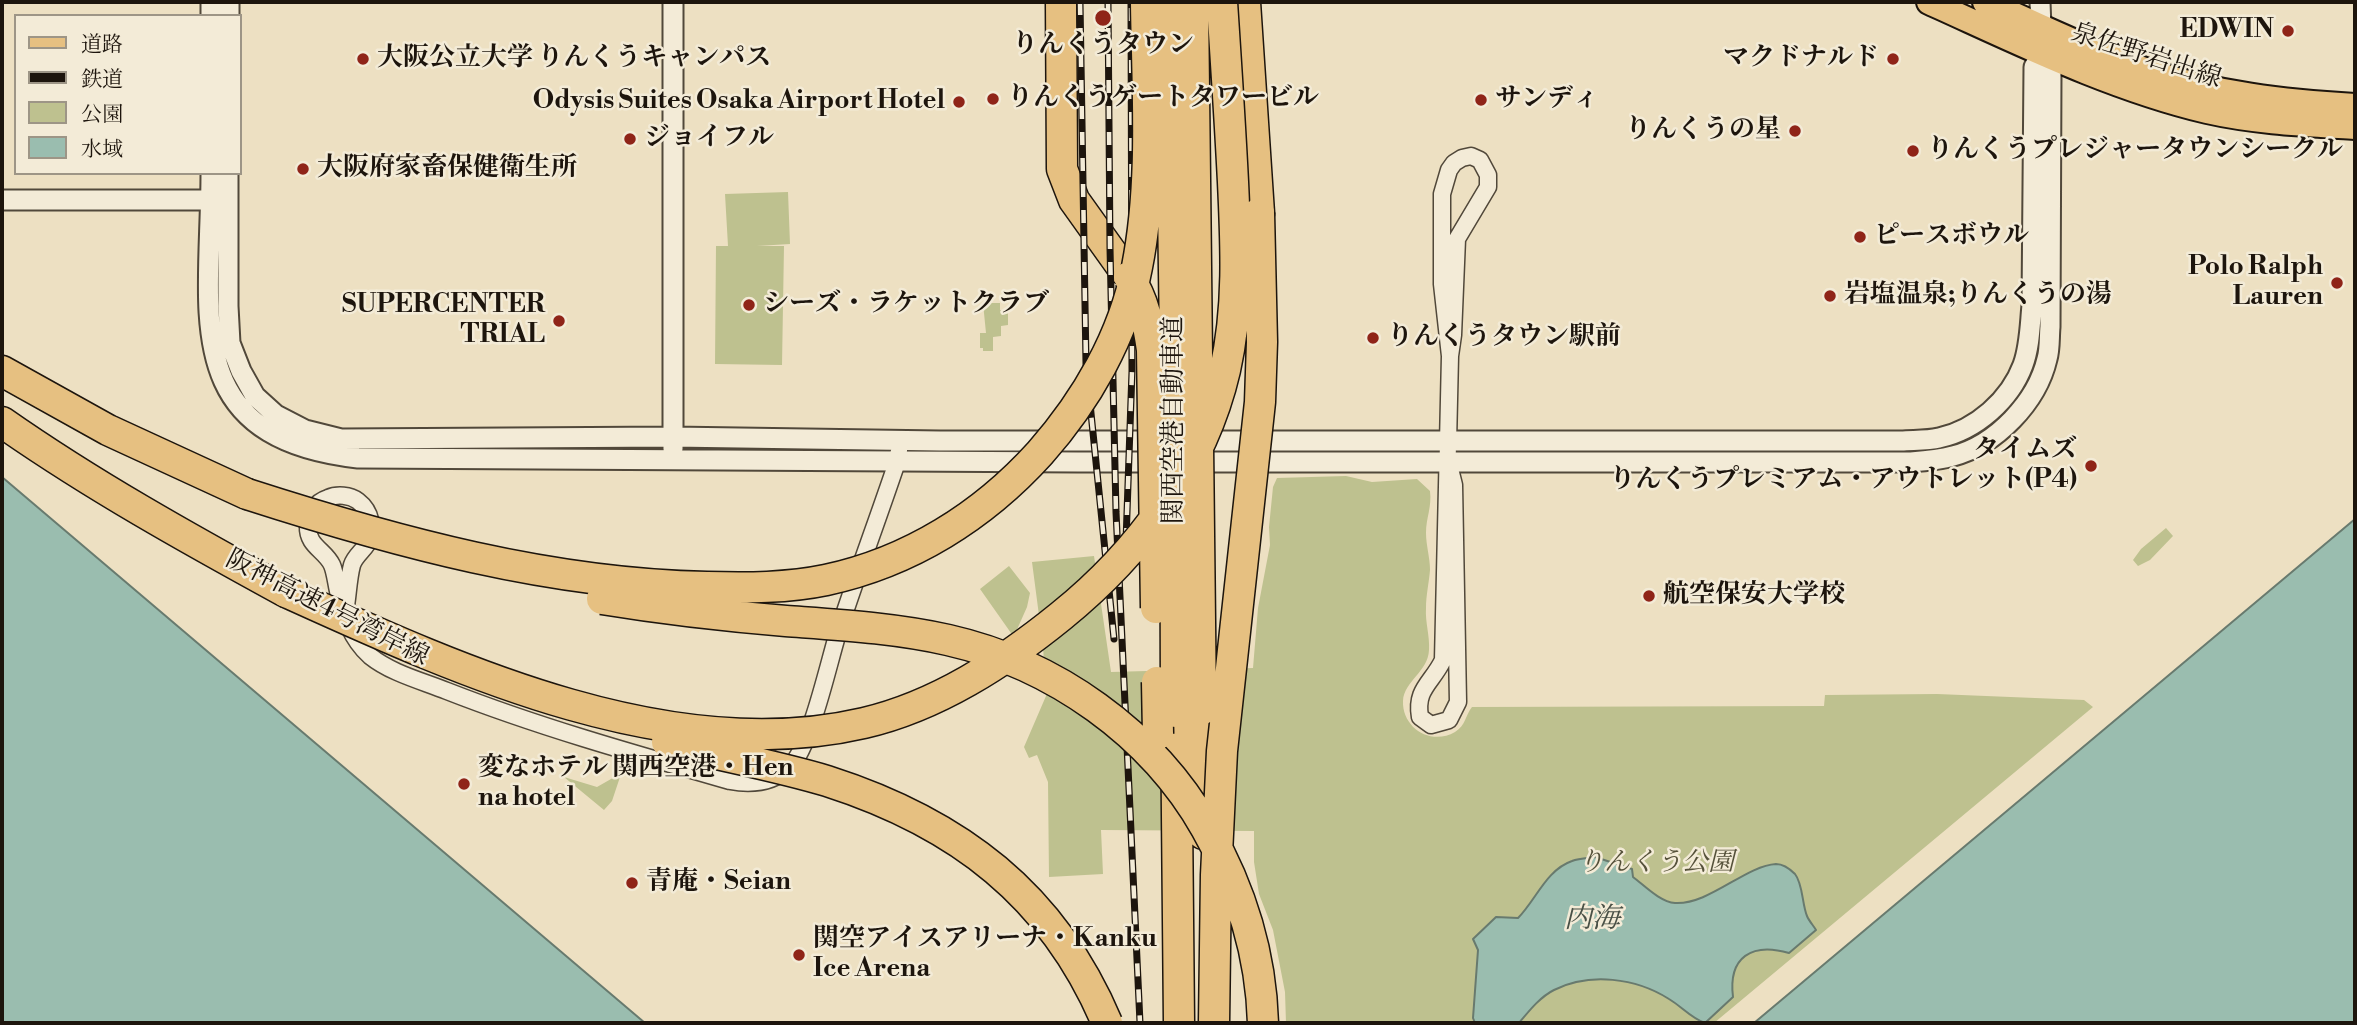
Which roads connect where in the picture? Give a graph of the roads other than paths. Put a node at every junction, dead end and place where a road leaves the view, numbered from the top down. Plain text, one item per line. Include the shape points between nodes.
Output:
1 (673, 2) edge
2 (1061, 2) edge
3 (1146, 2) edge
4 (1170, 2) edge
5 (1193, 2) edge
6 (1222, 2) edge
7 (1245, 2) edge
8 (1929, 2) edge
9 (1985, 2) edge
10 (2040, 14) edge
11 (2042, 53) junction
12 (2355, 106) edge
13 (2355, 127) edge
14 (212, 175) edge
15 (227, 175) edge
16 (2, 200) edge
17 (219, 200) junction
18 (1450, 356) junction
19 (2, 371) edge
20 (2, 422) edge
21 (673, 437) junction
22 (901, 441) junction
23 (1448, 452) junction
24 (672, 460) junction
25 (898, 461) junction
26 (247, 494) junction
27 (286, 592) junction
28 (345, 612) junction
29 (1190, 839) junction
30 (1107, 1023) edge
31 (1172, 1023) edge
32 (1179, 1023) edge
33 (1206, 1023) edge
34 (1214, 1023) edge
35 (1263, 1023) edge

1 - 21 street
2 - 31 highway, bridge via 1062,169 1074,200 1139,293 1152,349 1159,792
3 - 26 highway, bridge via 1147,185 1137,267 1116,335 1084,394 1046,446 999,494 933,540 874,566 825,580 786,586 670,586 470,557
4 - 29 highway, 関西空港自動車道, bridge
5 - 29 highway, 関西空港自動車道, bridge
6 - 27 highway, bridge via 1236,276 1231,339 1217,400 1181,480 1144,533 1077,603 991,666 931,699 863,723 786,732 685,729 626,719 514,687
7 - 34 highway, bridge via 1262,342 1260,402 1222,751
8 - 11 main road, 泉佐野岩出線
9 - 10 main road, 泉佐野岩出線
10 - 11 street
10 - 12 main road, 泉佐野岩出線 via 2091,49 2150,72 2288,102
11 - 13 main road, 泉佐野岩出線 via 2144,93 2208,111
11 - 23 street via 2034,67 2029,340 2014,384 1982,418 1939,438 1901,441
14 - 17 street
15 - 17 street
16 - 17 street
17 - 21 street via 230,343 255,396 276,415 305,430 341,439
17 - 24 street via 209,304 213,350 238,405 266,431 304,449 358,458
18 - 18 street via 1442,284 1442,194 1454,163 1471,156 1480,160 1489,174 1488,187 1457,239
18 - 23 street
19 - 26 highway via 108,430
20 - 27 highway, 阪神高速4号湾岸線 via 163,524
21 - 22 street
21 - 24 street
22 - 23 street
22 - 25 street
23 - 23 street via 1454,485 1458,702 1449,720 1432,725 1420,717 1418,702 1443,660
23 - 25 street
24 - 25 street
25 - 28 street via 800,753 779,775 761,782 730,781 509,715 406,674 360,646
26 - 35 highway, bridge via 319,524 466,571 621,602 950,640 1051,678 1126,731 1191,803 1243,906 1258,967
27 - 30 highway, 阪神高速4号湾岸線, bridge via 366,632 523,699 601,724 826,781 899,809 963,844 1012,882 1075,961
28 - 28 street via 332,566 308,535 311,512 319,502 343,495 356,499 371,520 367,545 352,565
29 - 32 highway
29 - 33 highway

